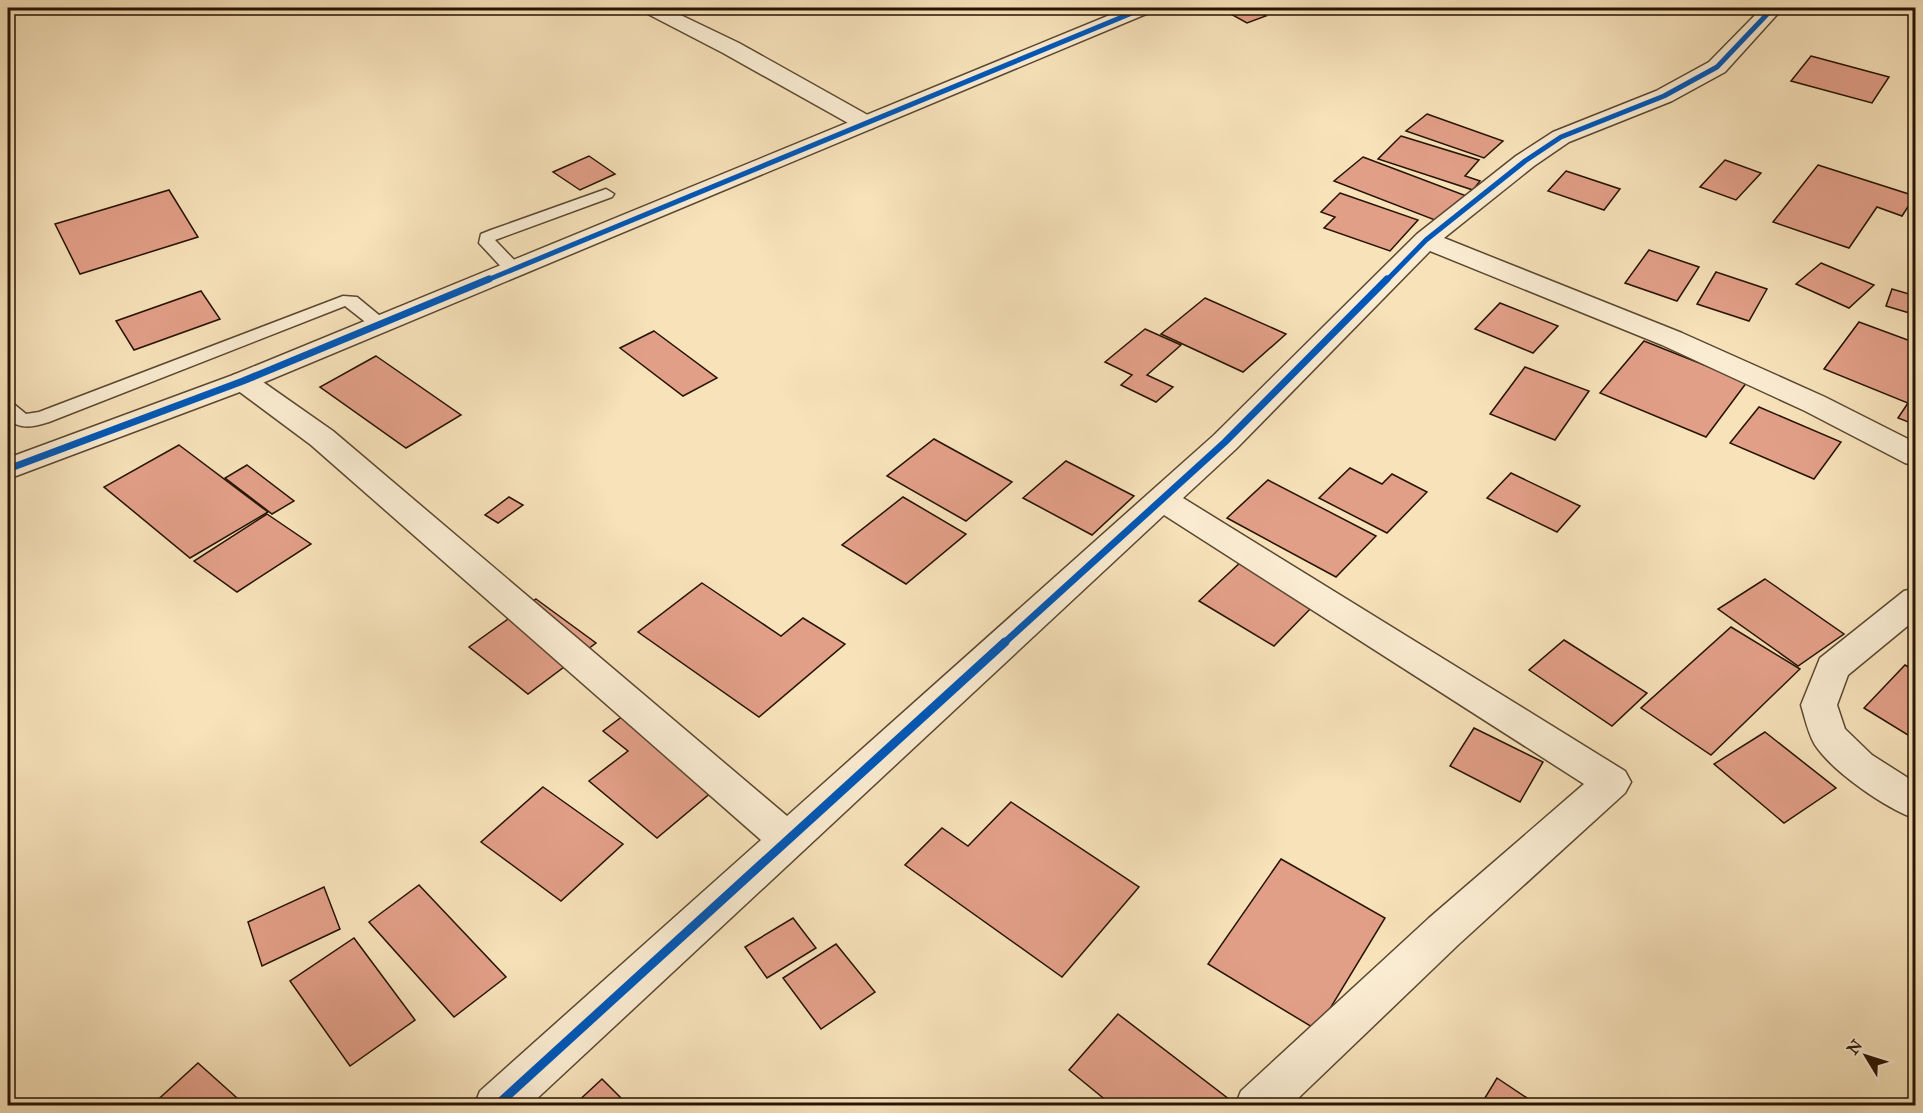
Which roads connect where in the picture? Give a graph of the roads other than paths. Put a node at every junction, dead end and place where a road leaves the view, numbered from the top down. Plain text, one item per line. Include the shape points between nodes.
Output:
1 (651, 8) edge
2 (1144, 8) edge
3 (1773, 8) edge
4 (865, 123) junction
5 (606, 194) dead end
6 (1426, 240) junction
7 (509, 265) junction
8 (369, 316) junction
9 (243, 381) junction
10 (8, 409) edge
11 (1916, 456) edge
12 (8, 469) edge
13 (1162, 499) junction
14 (1916, 600) edge
15 (1916, 802) edge
16 (788, 840) junction
17 (496, 1106) edge
18 (1257, 1106) edge

1 - 4 street
2 - 4 street
3 - 6 street via 1717,68 1664,96 1561,137
4 - 7 street
5 - 7 lane via 487,240
6 - 11 street via 1672,339 1815,404
6 - 13 street via 1225,442
7 - 8 street
8 - 9 street
8 - 10 lane via 351,301 343,301 42,418 22,421
9 - 12 street
9 - 16 street via 322,438
13 - 16 street
13 - 18 street via 1612,782 1444,931
14 - 15 street via 1833,668 1819,705 1829,736 1859,766
16 - 17 street

